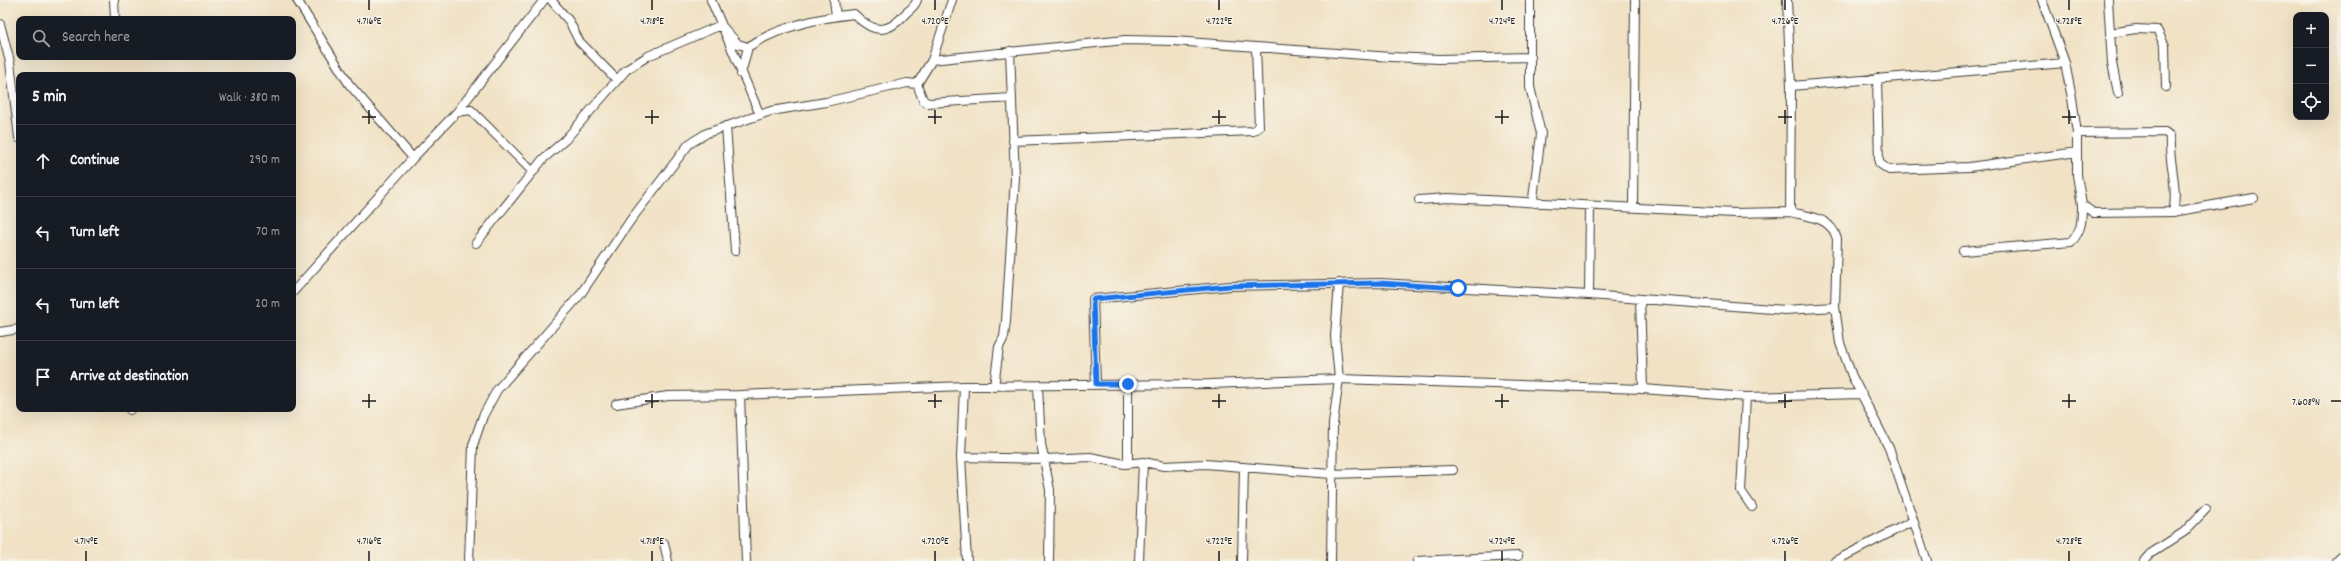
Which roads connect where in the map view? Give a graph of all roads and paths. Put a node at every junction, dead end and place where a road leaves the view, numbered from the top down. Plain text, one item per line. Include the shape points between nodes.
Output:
1 (114, 0) edge
2 (297, 0) edge
3 (544, 0) edge
4 (551, 0) edge
5 (711, 0) edge
6 (834, 0) edge
7 (917, 0) edge
8 (952, 0) edge
9 (1530, 0) edge
10 (1635, 0) edge
11 (1787, 0) edge
12 (2042, 0) edge
13 (2108, 0) edge
14 (115, 16) edge
15 (836, 16) junction
16 (0, 24) edge
17 (721, 26) junction
18 (2110, 33) junction
19 (748, 48) junction
20 (1256, 48) junction
21 (1010, 51) junction
22 (1531, 57) junction
23 (932, 60) junction
24 (2065, 62) junction
25 (741, 74) junction
26 (1877, 78) junction
27 (617, 80) junction
28 (917, 84) junction
29 (1791, 86) junction
30 (2166, 86) dead end
31 (2118, 93) dead end
32 (1012, 98) junction
33 (457, 112) junction
34 (16, 113) edge
35 (760, 115) junction
36 (726, 126) junction
37 (2077, 133) junction
38 (1013, 141) junction
39 (2077, 152) junction
40 (413, 158) junction
41 (533, 172) junction
42 (2254, 198) dead end
43 (1419, 200) dead end
44 (1535, 203) junction
45 (2082, 205) junction
46 (1590, 206) junction
47 (1633, 207) junction
48 (1790, 212) junction
49 (2173, 212) junction
50 (476, 243) dead end
51 (1963, 251) dead end
52 (735, 252) dead end
53 (1339, 283) junction
54 (296, 289) edge
55 (1589, 295) junction
56 (1640, 300) junction
57 (1835, 307) junction
58 (16, 329) edge
59 (0, 332) edge
60 (1339, 379) junction
61 (1096, 384) junction
62 (1128, 384) junction
63 (964, 386) junction
64 (1038, 386) junction
65 (994, 387) junction
66 (1643, 389) junction
67 (1862, 394) junction
68 (740, 395) junction
69 (1746, 397) junction
70 (616, 404) dead end
71 (961, 457) junction
72 (1045, 459) junction
73 (1143, 462) junction
74 (1128, 463) junction
75 (1244, 467) junction
76 (1454, 470) dead end
77 (1332, 474) junction
78 (1752, 507) dead end
79 (2206, 509) dead end
80 (1913, 521) junction
81 (664, 543) dead end
82 (1518, 556) dead end
83 (2341, 556) edge
84 (469, 561) edge
85 (668, 561) edge
86 (746, 561) edge
87 (967, 561) edge
88 (1049, 561) edge
89 (1138, 561) edge
90 (1242, 561) edge
91 (1331, 561) edge
92 (1417, 561) edge
93 (1835, 561) edge
94 (1927, 561) edge
95 (2144, 561) edge
96 (2336, 561) edge

1 - 14 street
2 - 40 street via 349,84
3 - 33 street
4 - 27 street via 569,21 579,41
5 - 17 street
6 - 15 street
7 - 15 street via 916,5 891,27 866,27 854,14
8 - 23 street
9 - 22 street
10 - 47 street
11 - 29 street
12 - 24 street
13 - 18 street
15 - 19 street via 764,36
16 - 34 street via 10,62
17 - 19 street via 738,44
17 - 25 street
17 - 27 street via 648,56 626,70
18 - 30 street via 2136,29 2158,30 2165,46
18 - 31 street
19 - 25 street
20 - 21 street via 1125,40
20 - 22 street via 1439,59
20 - 38 street via 1258,127 1253,131
21 - 23 street
21 - 32 street
22 - 44 street via 1530,87 1541,134 1533,198
23 - 28 street
24 - 26 street
24 - 37 street
25 - 35 street
26 - 29 street
26 - 39 street via 1879,164 1883,168 1889,170 1968,167
27 - 41 street via 565,140
28 - 32 street via 923,100 928,103
28 - 35 street via 907,83
29 - 48 street
32 - 38 street
33 - 40 street
33 - 41 street via 471,110
35 - 36 street
36 - 52 street
36 - 84 street via 707,133 689,144 678,156 580,295 497,390 483,416 473,445
37 - 39 street
37 - 49 street via 2165,132 2170,136 2176,200
38 - 65 street via 1015,178 1006,321
39 - 45 street via 2077,174
40 - 54 street
41 - 50 street
42 - 49 street
43 - 44 street via 1448,198
44 - 46 street
45 - 49 street via 2094,213
45 - 51 street via 2082,221 2078,235 2071,242
46 - 47 street
46 - 55 street
47 - 48 street via 1734,213
48 - 57 street via 1823,220 1835,232 1838,239
53 - 55 street
53 - 60 street via 1335,336
53 - 61 street via 1230,286 1093,299
55 - 56 street
56 - 57 street via 1786,310
56 - 66 street
57 - 67 street via 1843,354
58 - 59 street
60 - 62 street
60 - 66 street
60 - 77 street via 1333,424
61 - 62 street
61 - 64 street
62 - 74 street
63 - 65 street
63 - 68 street
63 - 71 street
64 - 65 street
64 - 72 street via 1041,444
66 - 69 street
67 - 69 street
67 - 80 street via 1889,448
68 - 70 street via 668,396
68 - 86 street
69 - 78 street via 1741,491
71 - 72 street
71 - 87 street
72 - 74 street via 1090,457
72 - 88 street via 1050,490
73 - 74 street
73 - 75 street via 1164,466 1192,464
73 - 89 street
75 - 77 street
75 - 90 street
76 - 77 street
77 - 91 street
79 - 95 street via 2184,532 2150,554
80 - 93 street
80 - 94 street
81 - 85 street
82 - 92 street
83 - 96 street

